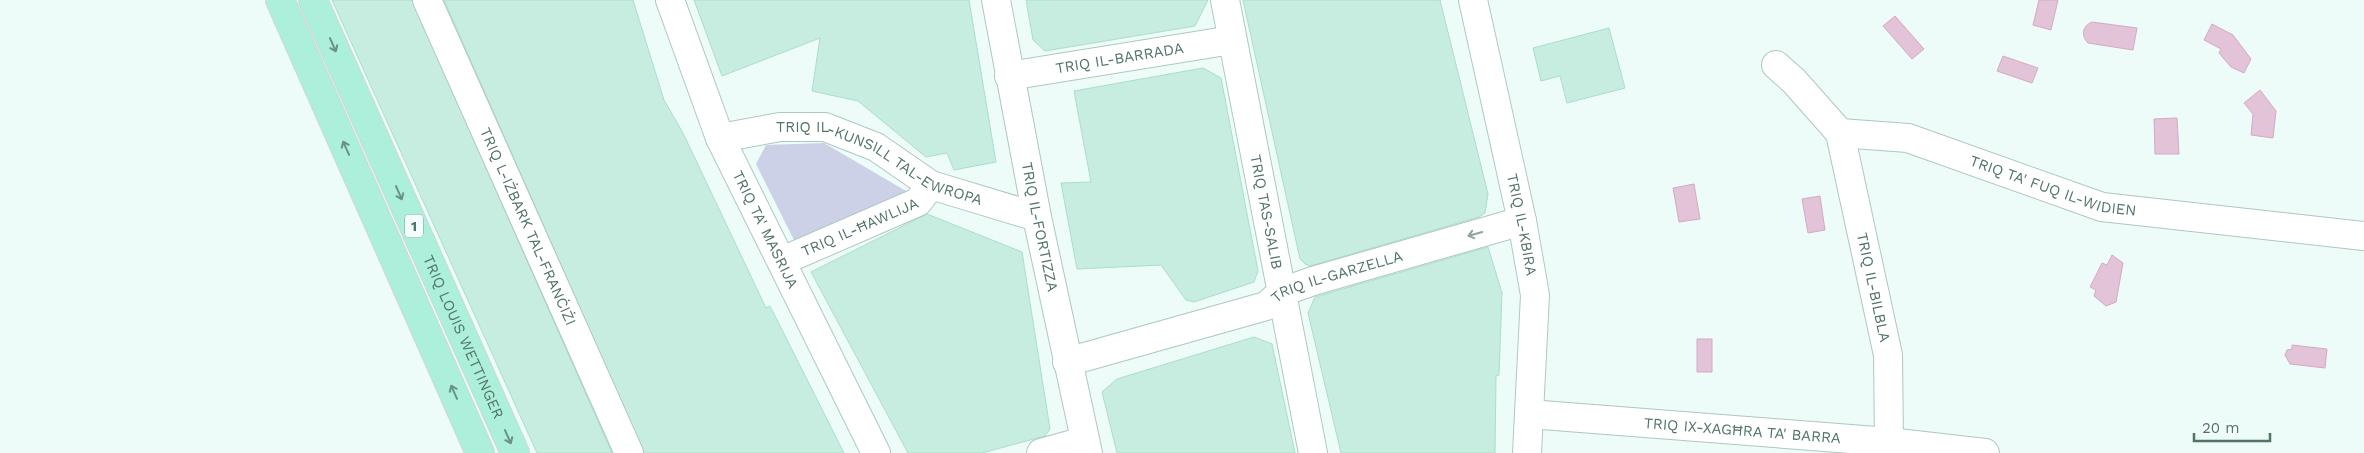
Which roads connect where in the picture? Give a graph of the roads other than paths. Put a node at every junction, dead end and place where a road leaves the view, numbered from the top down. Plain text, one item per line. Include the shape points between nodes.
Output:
1 (280, 0) edge
2 (313, 0) edge
3 (427, 0) edge
4 (670, 0) edge
5 (996, 0) edge
6 (1225, 0) edge
7 (1473, 0) edge
8 (1232, 40) junction
9 (1776, 65) dead end
10 (1009, 76) junction
11 (1840, 134) junction
12 (720, 138) junction
13 (931, 185) junction
14 (1037, 217) junction
15 (1522, 221) junction
16 (2364, 236) edge
17 (782, 261) junction
18 (1282, 292) junction
19 (1067, 362) junction
20 (1529, 414) junction
21 (1889, 442) junction
22 (1086, 447) edge
23 (480, 453) edge
24 (516, 453) edge
25 (629, 453) edge
26 (876, 453) edge
27 (1041, 453) edge
28 (1313, 453) edge
29 (1527, 453) edge
30 (1986, 453) edge

23 -> 1 highway, TRIQ LOUIS WETTINGER / 1
2 -> 24 highway, TRIQ LOUIS WETTINGER / 1
3 - 25 street, TRIQ L-IŻBARK TAL-FRANĊIŻI
4 - 12 street, TRIQ TA' MASRIJA
5 - 10 street, TRIQ IL-FORTIZZA
6 - 8 street, TRIQ TAS-SALIB
7 - 15 street, TRIQ IL-KBIRA
8 - 10 street, TRIQ IL-BARRADA
8 - 18 street, TRIQ TAS-SALIB
9 - 11 street
10 - 14 street, TRIQ IL-FORTIZZA
11 - 16 street, TRIQ TA' FUQ IL-WIDIEN via 1908,138 2102,207
11 - 21 street, TRIQ IL-BILBLA via 1888,355
12 - 13 street, TRIQ IL-KUNSILL TAL-EWROPA via 780,128 825,127 876,147
12 - 17 street, TRIQ TA' MASRIJA
13 - 14 street, TRIQ IL-KUNSILL TAL-EWROPA
13 - 17 street, TRIQ IL-ĦAWLIJA via 918,202
14 - 19 street, TRIQ IL-FORTIZZA
15 -> 18 street, TRIQ IL-GARZELLA
15 - 20 street, TRIQ IL-KBIRA via 1535,295
17 - 26 street, TRIQ TA' MASRIJA
18 - 19 street, TRIQ IL-GARZELLA via 1266,306
18 - 28 street, TRIQ TAS-SALIB
19 - 22 street, TRIQ IL-FORTIZZA
20 - 21 street, TRIQ IX-XAGĦRA TA' BARRA
20 - 29 street, TRIQ IL-KBIRA
21 - 30 street, TRIQ IX-XAGĦRA TA' BARRA
22 - 27 street

